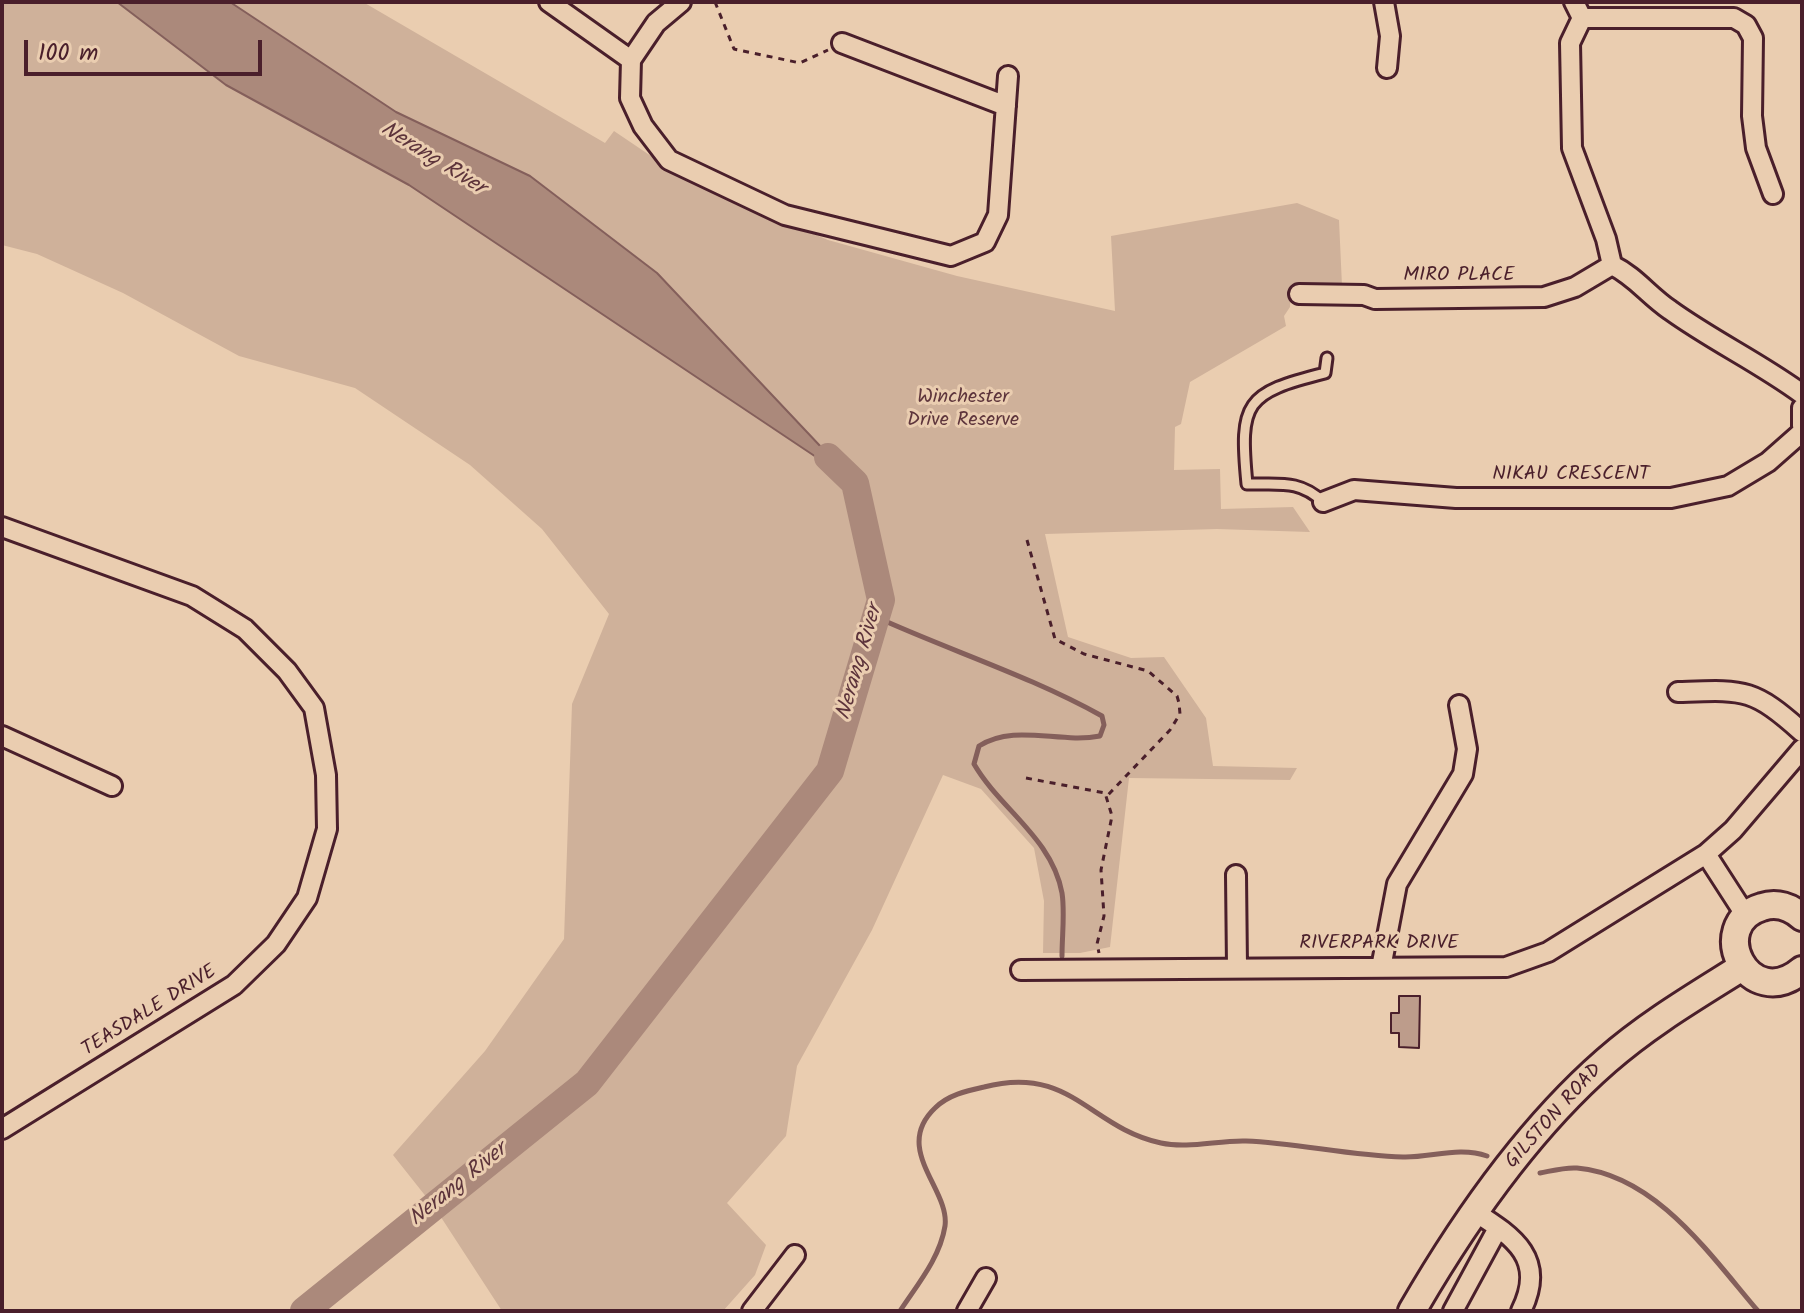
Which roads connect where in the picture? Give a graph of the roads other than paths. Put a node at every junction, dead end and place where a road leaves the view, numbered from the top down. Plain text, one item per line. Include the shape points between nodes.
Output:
1 (549, 2) edge
2 (681, 2) edge
3 (1384, 2) edge
4 (1578, 10) edge
5 (842, 43) road end
6 (631, 60) junction
7 (1387, 68) dead end
8 (1008, 76) dead end
9 (1006, 106) junction
10 (1773, 194) dead end
11 (1612, 265) junction
12 (1299, 294) dead end
13 (1327, 358) dead end
14 (1802, 394) edge
15 (1802, 408) edge
16 (1802, 429) edge
17 (1323, 502) joint
18 (2, 527) edge
19 (1678, 692) dead end
20 (1459, 705) dead end
21 (1802, 732) edge
22 (2, 736) edge
23 (1802, 749) edge
24 (112, 786) dead end
25 (1706, 854) junction
26 (1236, 875) dead end
27 (1746, 916) junction
28 (1802, 917) edge
29 (1237, 967) junction
30 (1742, 967) junction
31 (1381, 968) junction
32 (1021, 970) dead end
33 (1802, 970) edge
34 (2, 1129) edge
35 (1475, 1212) junction
36 (1498, 1228) junction
37 (795, 1255) dead end
38 (986, 1278) dead end
39 (752, 1311) edge
40 (967, 1311) edge
41 (1412, 1311) edge
42 (1453, 1311) edge
43 (1521, 1311) edge

1 - 6 street
2 - 6 street via 656,23
3 - 7 street via 1390,36
4 - 10 street via 1734,18 1746,25 1753,38 1756,148
4 - 11 street via 1570,43 1572,148
5 - 9 street
6 - 9 street via 630,98 669,160 785,215 951,256 985,242 998,215
8 - 9 street
11 - 12 street, MIRO PLACE via 1575,287 1531,299
11 - 14 street via 1631,274 1671,311
13 - 17 lane via 1325,373 1258,397 1242,433 1247,484 1309,488
15 - 16 street
16 - 17 street, NIKAU CRESCENT via 1768,462 1728,486 1698,494 1456,498 1354,490
18 - 34 street, TEASDALE DRIVE via 192,596 245,629 287,671 314,708 326,775 327,829 307,898 276,944 234,985
19 - 21 street via 1742,690 1770,703
20 - 31 street via 1467,749 1463,774 1397,884
22 - 24 street
23 - 25 street, RIVERPARK DRIVE
25 - 27 street
25 - 31 street, RIVERPARK DRIVE via 1548,952 1506,967
26 - 29 street
27 - 28 main road via 1779,905
27 - 30 main road via 1735,946
29 - 31 street, RIVERPARK DRIVE
29 - 32 street, RIVERPARK DRIVE
30 - 33 main road via 1771,983
30 - 35 main road, GILSTON ROAD via 1605,1061 1530,1140
35 - 36 street
35 - 41 main road, GILSTON ROAD
36 - 42 street
36 - 43 street via 1516,1240 1528,1263 1528,1293
37 - 39 street
38 - 40 street

